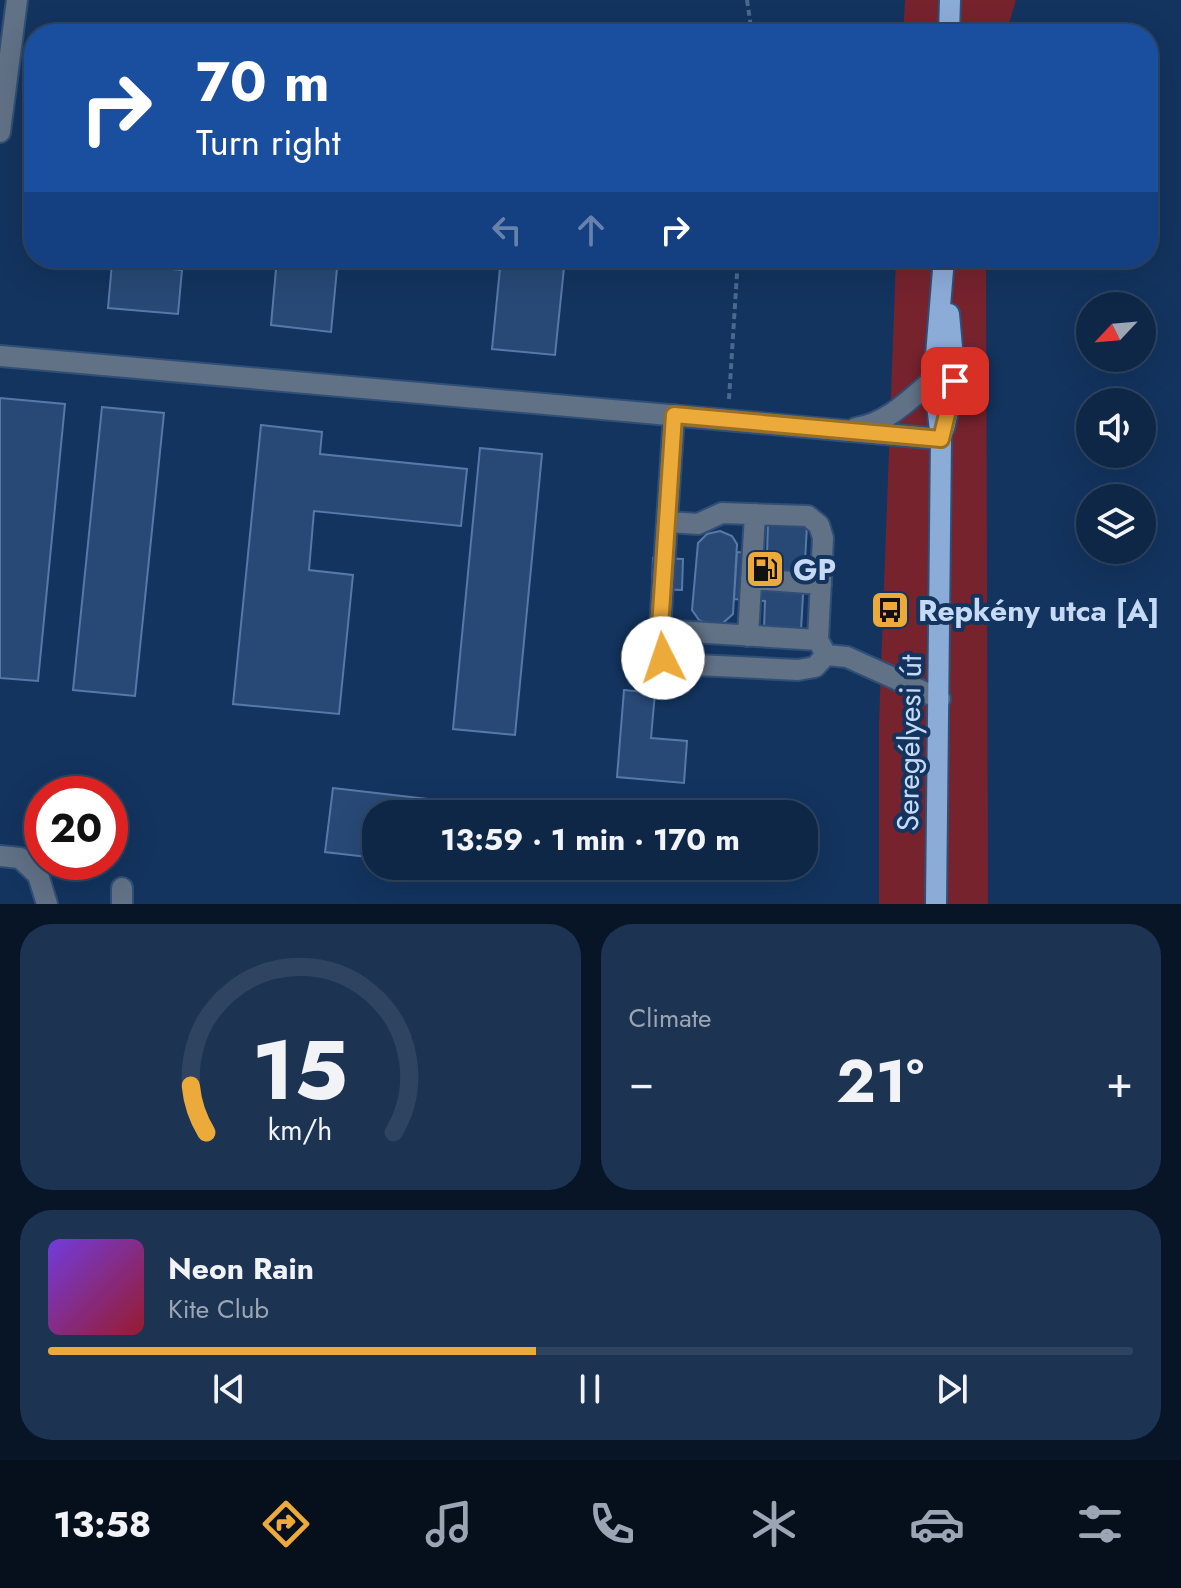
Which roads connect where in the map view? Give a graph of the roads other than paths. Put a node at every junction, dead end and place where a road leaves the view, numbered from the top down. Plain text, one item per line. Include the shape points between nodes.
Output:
1 (17, 0) edge
2 (948, 3) edge
3 (949, 24) edge
4 (0, 132) edge
5 (944, 268) edge
6 (944, 268) edge
7 (0, 356) edge
8 (934, 379) junction
9 (674, 415) junction
10 (845, 430) junction
11 (941, 439) junction
12 (755, 514) junction
13 (668, 522) junction
14 (751, 579) junction
15 (821, 584) junction
16 (660, 630) junction
17 (748, 636) junction
18 (822, 648) junction
19 (940, 699) junction
20 (0, 856) edge
21 (47, 904) edge
22 (936, 904) edge

1 - 4 lane
2 - 3 main road
5 - 8 main road, Seregélyesi út
6 - 11 main road, Seregélyesi út via 955,381
7 - 9 lane
8 - 10 lane via 890,415 870,426
8 - 11 main road, Seregélyesi út
9 - 10 lane
9 - 13 lane
10 - 11 lane
11 - 19 main road, Seregélyesi út
12 - 13 lane via 722,513 698,524
12 - 14 lane
12 - 15 lane via 808,516 819,525
13 - 16 lane
14 - 15 lane
14 - 17 lane
15 - 18 lane
16 - 17 lane
16 - 18 lane via 663,658 676,664 798,670 815,667
17 - 18 lane
18 - 19 lane
19 - 22 main road, Seregélyesi út
20 - 21 lane via 20,858 38,875

